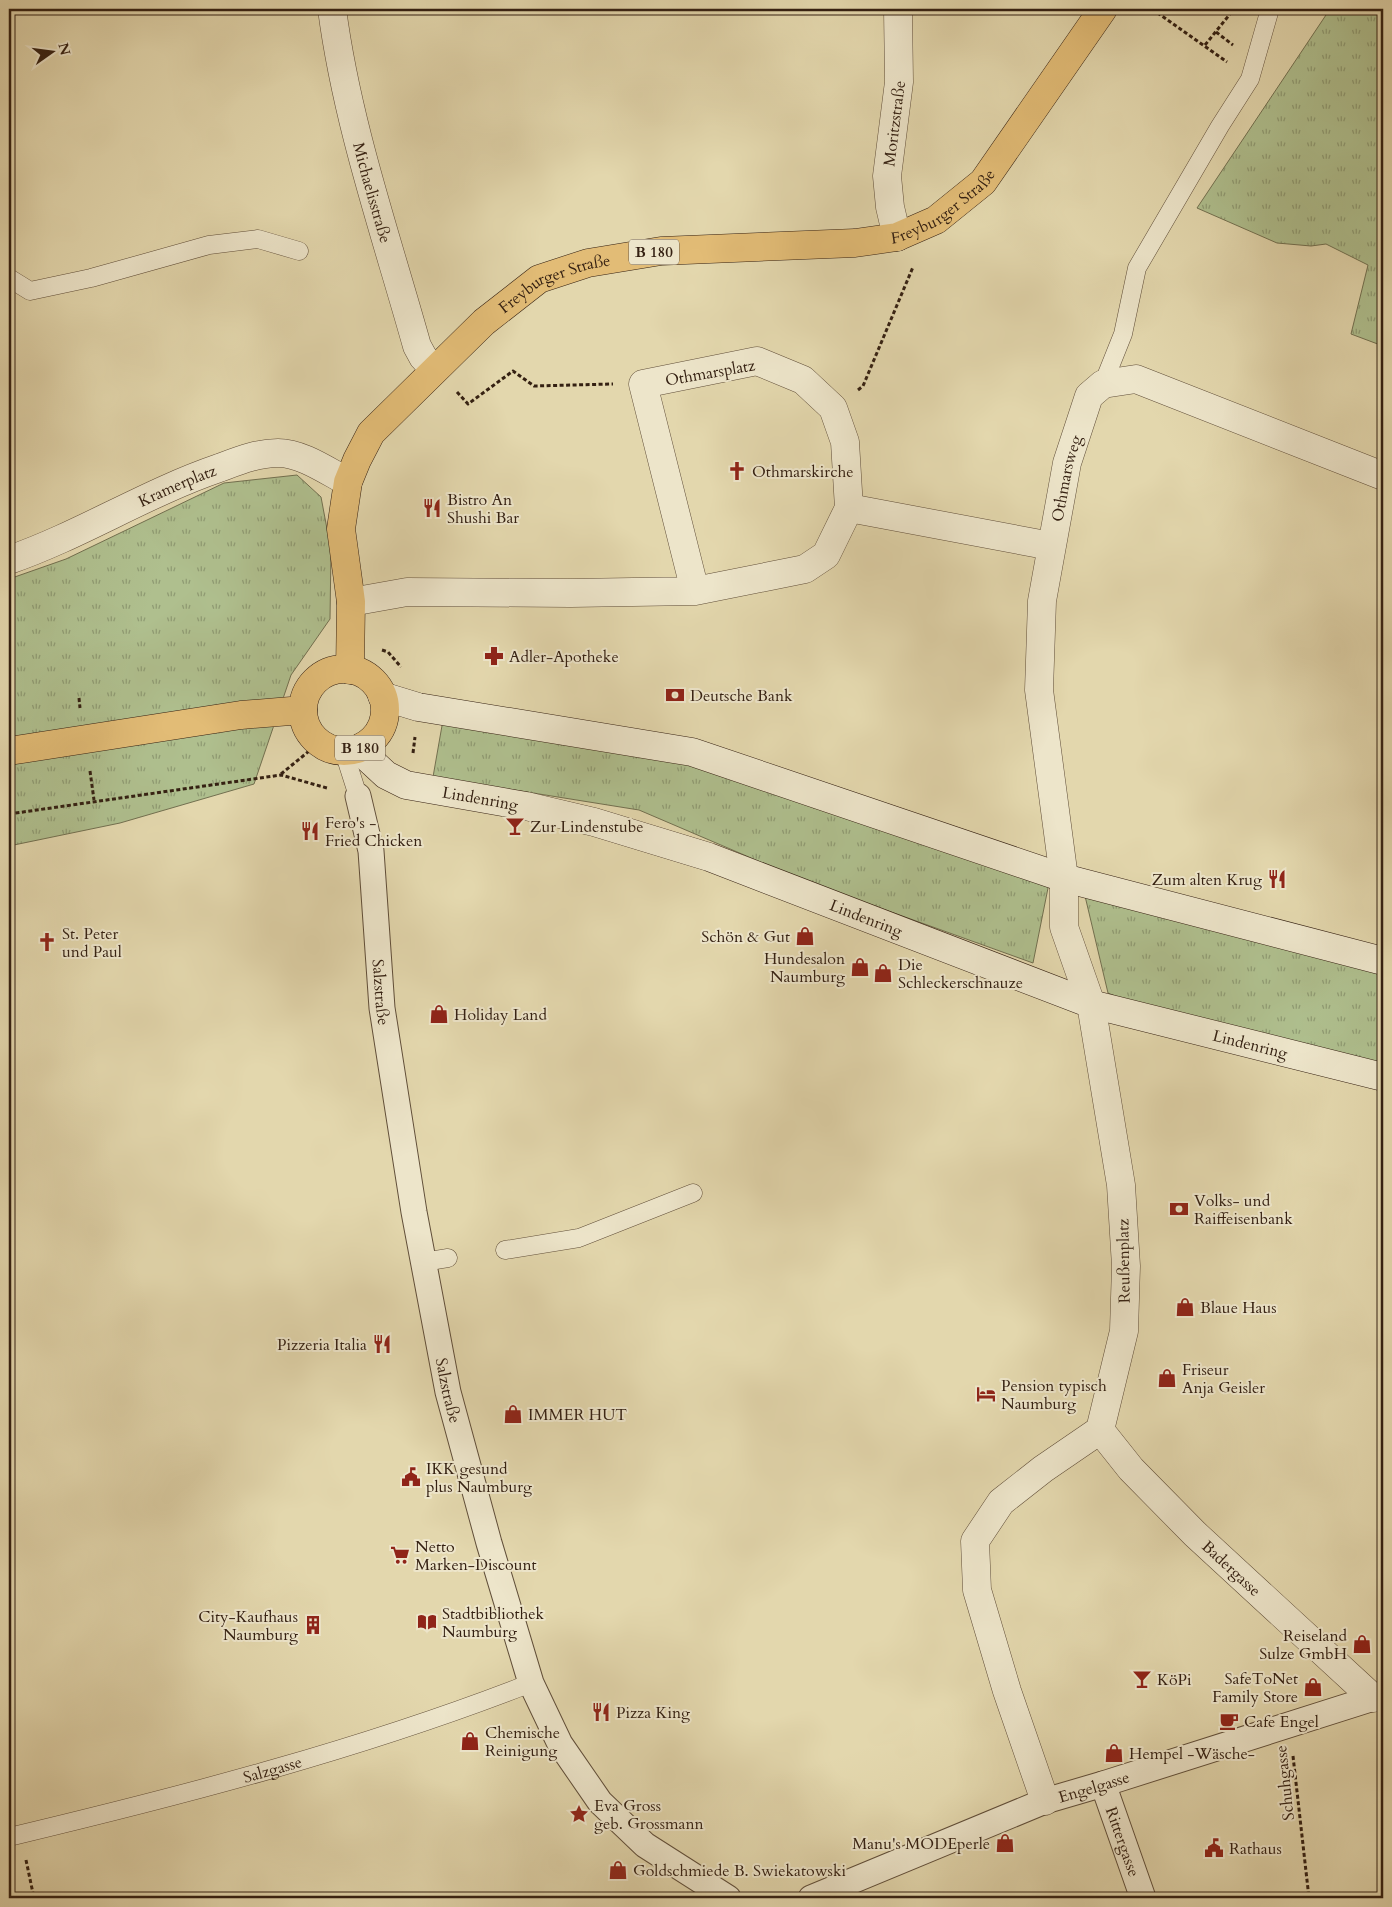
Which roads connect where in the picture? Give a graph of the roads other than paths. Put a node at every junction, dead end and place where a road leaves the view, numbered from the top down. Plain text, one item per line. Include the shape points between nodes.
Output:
1 (332, 9) edge
2 (898, 9) edge
3 (1103, 9) edge
4 (1270, 9) edge
5 (906, 234) junction
6 (299, 251) dead end
7 (9, 278) edge
8 (434, 369) junction
9 (1103, 384) junction
10 (1383, 476) edge
11 (348, 482) junction
12 (849, 508) junction
13 (1051, 546) junction
14 (9, 560) edge
15 (695, 591) junction
16 (351, 602) junction
17 (350, 670) junction
18 (382, 696) junction
19 (303, 710) junction
20 (351, 750) junction
21 (9, 751) edge
22 (358, 796) joint
23 (1064, 878) junction
24 (1383, 961) edge
25 (1091, 1004) junction
26 (1383, 1077) edge
27 (693, 1193) dead end
28 (505, 1250) dead end
29 (448, 1258) dead end
30 (424, 1262) junction
31 (1100, 1430) junction
32 (531, 1683) junction
33 (1378, 1697) edge
34 (1103, 1784) junction
35 (1045, 1801) junction
36 (14, 1836) edge
37 (728, 1898) edge
38 (811, 1898) edge
39 (1143, 1898) edge

1 - 8 street, Michaelisstraße via 354,122 386,235 418,346
2 - 5 street, Moritzstraße via 899,82 888,176 890,207
3 - 5 main road, Freyburger Straße / B 180 via 983,182 936,220
4 - 9 lane via 1250,79 1137,268 1123,334
5 - 8 main road, Freyburger Straße / B 180 via 855,243 661,251 562,269 539,278 519,292
6 - 7 lane via 258,239 210,245 91,278 30,290
8 - 11 main road, Freyburger Straße / B 180 via 371,433
9 - 10 street via 1136,379
9 - 13 street, Othmarsweg via 1089,396 1067,463
11 - 14 street, Kramerplatz via 307,461 280,453 255,456 180,481 42,549
11 - 16 main road, Freyburger Straße / B 180 via 341,529
12 - 13 street
12 - 15 street via 826,554 805,569
12 - 15 street, Othmarsplatz via 845,442 833,408 803,380 757,360 643,384
13 - 23 street, Othmarsweg via 1042,601 1039,690
15 - 16 street via 407,592
16 - 17 main road, Freyburger Straße / B 180
17 - 18 main road via 368,677
17 - 19 main road via 338,670 319,678 304,698
18 - 20 main road, B 180 via 385,709 378,734 369,743
18 - 23 street via 418,707 692,752
19 - 20 main road, B 180 via 304,722 319,743 330,749
19 - 21 main road via 241,715
20 - 22 lane
20 - 25 street, Lindenring via 406,785 536,808 709,857
22 - 30 street, Salzstraße via 372,851 382,1008
23 - 24 street
23 - 25 street, Reußenplatz via 1064,927
25 - 26 street, Lindenring
25 - 31 street, Reußenplatz via 1121,1185 1126,1266 1124,1331
27 - 28 lane via 579,1238
29 - 30 lane
30 - 32 street, Salzstraße via 448,1392 488,1543
31 - 33 street, Badergasse via 1131,1469 1195,1534
31 - 35 street via 1001,1502 975,1541 977,1590
32 - 36 lane, Salzgasse via 268,1771
32 - 37 street, Salzstraße via 560,1744 600,1802 645,1845
33 - 34 street, Engelgasse
34 - 35 street, Engelgasse
34 - 39 street, Rittergasse
35 - 38 street, Engelgasse

